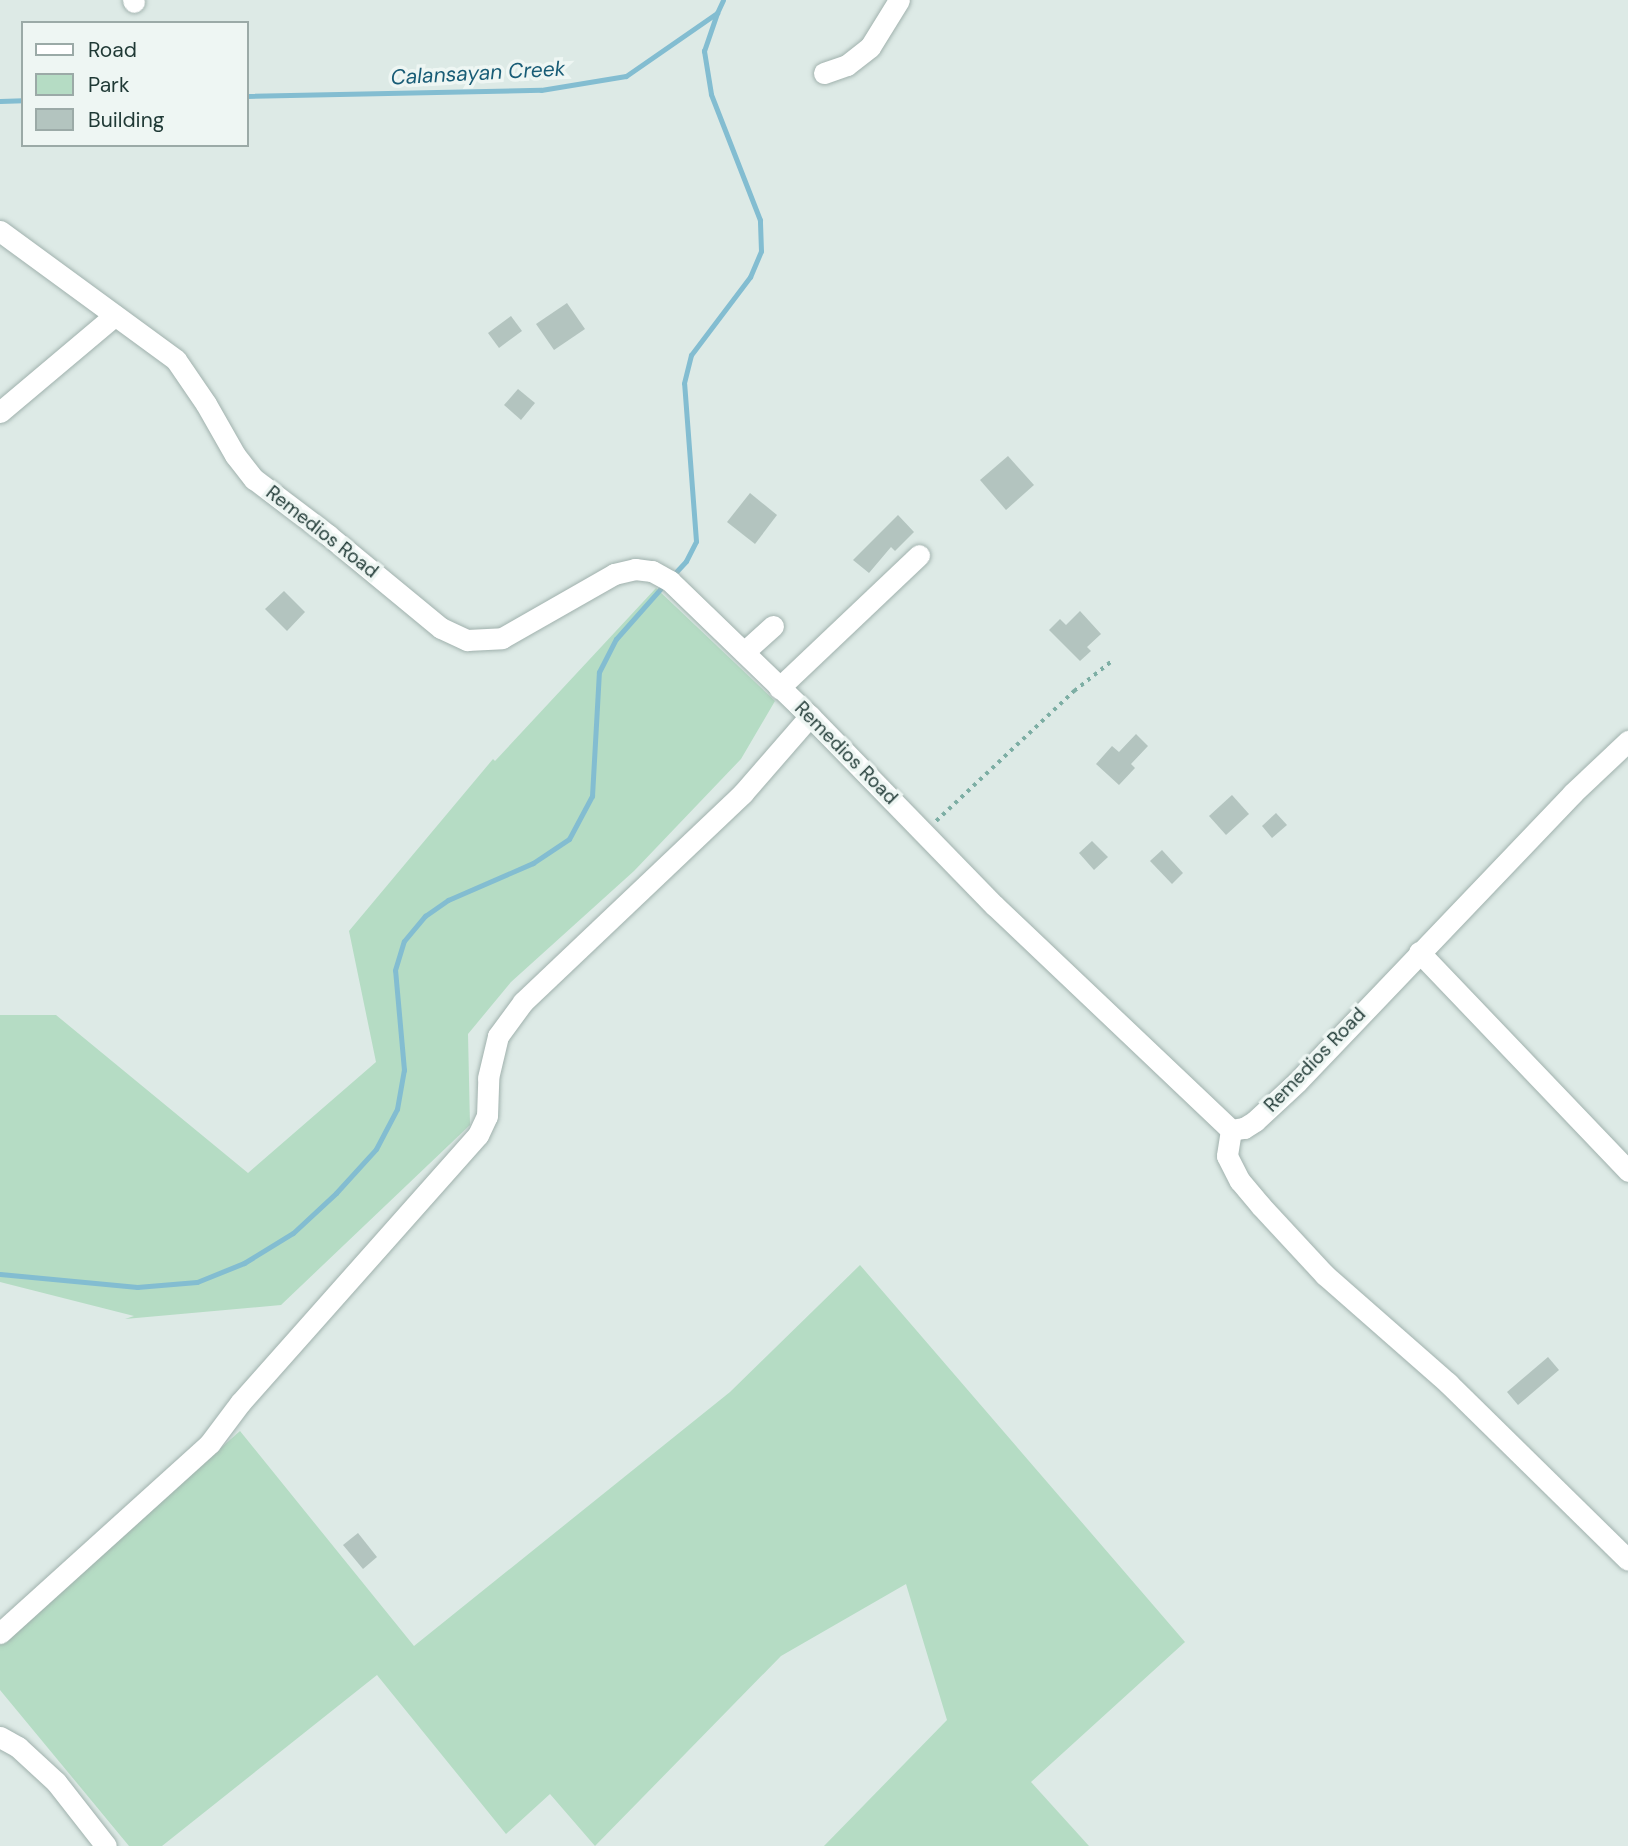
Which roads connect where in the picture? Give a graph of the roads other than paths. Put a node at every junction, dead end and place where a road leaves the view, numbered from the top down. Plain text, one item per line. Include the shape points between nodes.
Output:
1 (899, 0) edge
2 (824, 73) dead end
3 (0, 231) edge
4 (115, 315) junction
5 (0, 412) edge
6 (919, 555) dead end
7 (773, 626) dead end
8 (744, 652) junction
9 (779, 688) junction
10 (810, 716) junction
11 (1628, 741) edge
12 (1419, 952) junction
13 (1231, 1130) junction
14 (1628, 1171) edge
15 (1628, 1560) edge
16 (0, 1633) edge
17 (0, 1737) edge
18 (106, 1846) edge

1 - 2 street via 870,47 847,65
3 - 4 street, Remedios Road
4 - 5 street
4 - 8 street, Remedios Road via 176,360 254,480 441,628 467,639 502,638 614,574 635,569 652,571 670,581
6 - 9 street
7 - 8 street
8 - 9 street, Remedios Road
9 - 10 street, Remedios Road
10 - 13 street, Remedios Road via 994,905
10 - 16 street via 743,793 523,1002 498,1036 488,1078 487,1116 478,1135 240,1403 210,1443
11 - 12 street, Remedios Road
12 - 13 street, Remedios Road via 1297,1082 1255,1121
12 - 14 street
13 - 15 street via 1227,1156 1261,1206 1325,1275 1448,1383
17 - 18 street via 18,1746 56,1783

